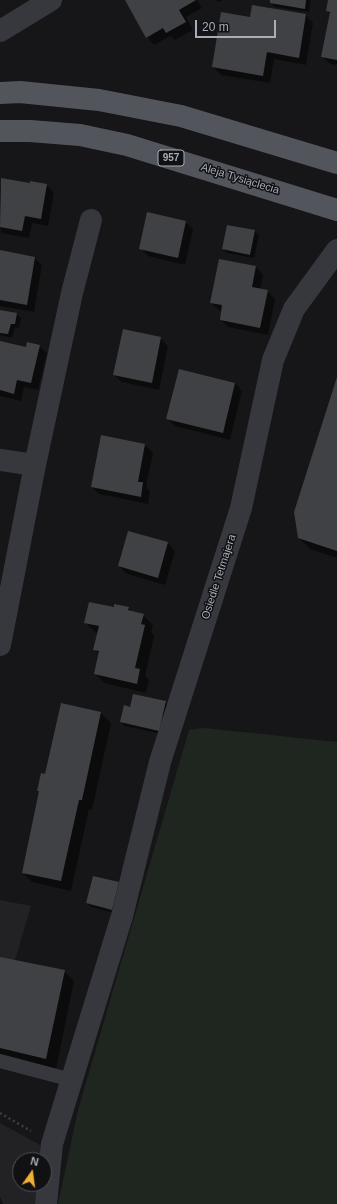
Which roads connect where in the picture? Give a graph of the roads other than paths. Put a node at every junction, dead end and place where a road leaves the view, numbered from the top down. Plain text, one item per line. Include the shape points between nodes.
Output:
1 (51, 0) edge
2 (0, 31) edge
3 (0, 93) edge
4 (0, 131) edge
5 (337, 163) edge
6 (337, 210) edge
7 (91, 220) dead end
8 (337, 250) edge
9 (0, 460) edge
10 (35, 465) junction
11 (0, 645) edge
12 (0, 1061) edge
13 (72, 1080) junction
14 (46, 1204) edge

1 - 2 street
3 - 5 main road via 20,92 99,100 181,116
4 - 6 main road, Aleja Tysiąclecia / 957 via 80,135 127,145
7 - 10 street via 72,293
8 - 13 street, Osiedle Tetmajera via 294,309 273,360 241,508 160,762 122,916
9 - 10 street
10 - 11 street
12 - 13 lane
13 - 14 street, Osiedle Tetmajera via 52,1144

